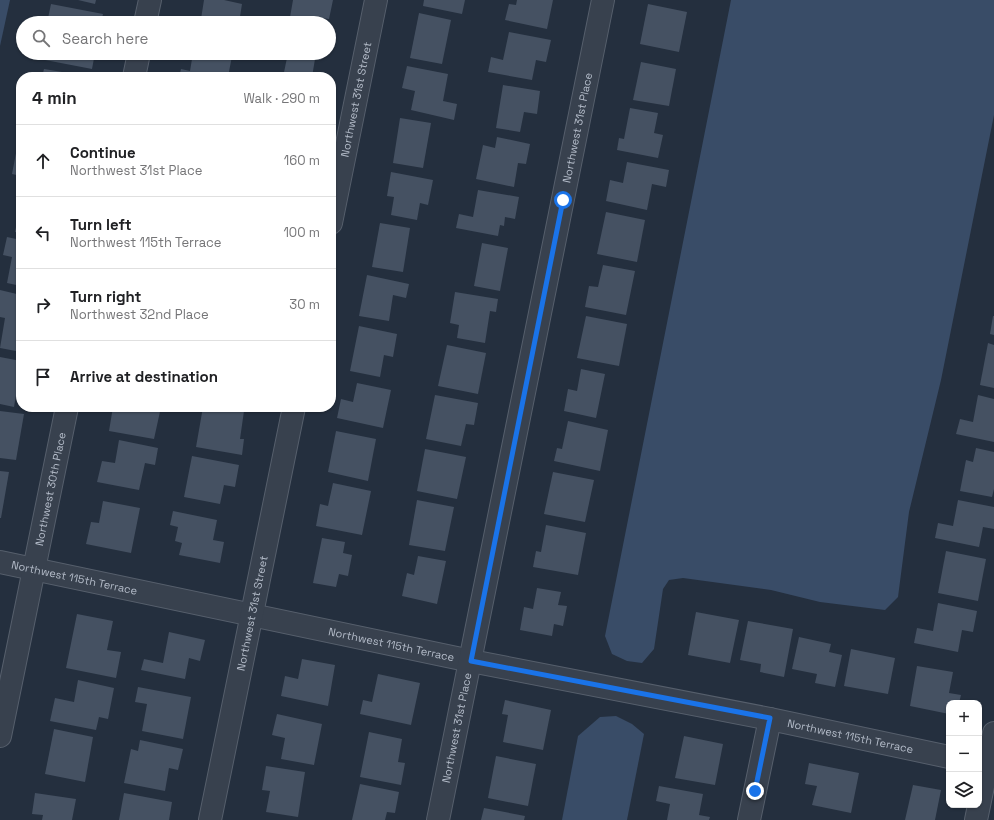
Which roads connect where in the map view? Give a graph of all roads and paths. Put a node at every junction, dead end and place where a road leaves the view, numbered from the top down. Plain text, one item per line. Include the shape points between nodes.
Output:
1 (150, 0) edge
2 (376, 0) edge
3 (603, 0) edge
4 (147, 16) edge
5 (138, 60) edge
6 (135, 72) edge
7 (336, 198) edge
8 (66, 412) edge
9 (293, 412) edge
10 (0, 562) edge
11 (34, 569) junction
12 (252, 615) junction
13 (471, 661) junction
14 (770, 718) junction
15 (994, 733) edge
16 (0, 736) edge
17 (946, 756) edge
18 (987, 765) edge
19 (210, 820) edge
20 (438, 820) edge
21 (749, 820) edge
22 (976, 820) edge

1 - 4 street
2 - 7 street, Northwest 31st Street
3 - 13 street, Northwest 31st Place
5 - 6 street
8 - 11 street, Northwest 30th Place
9 - 12 street, Northwest 31st Street
10 - 11 street, Northwest 115th Terrace
11 - 12 street, Northwest 115th Terrace
11 - 16 street, Northwest 30th Place
12 - 13 street, Northwest 115th Terrace
12 - 19 street, Northwest 31st Street
13 - 14 street, Northwest 115th Terrace
13 - 20 street, Northwest 31st Place
14 - 17 street, Northwest 115th Terrace
14 - 21 street
15 - 18 street
18 - 22 street

